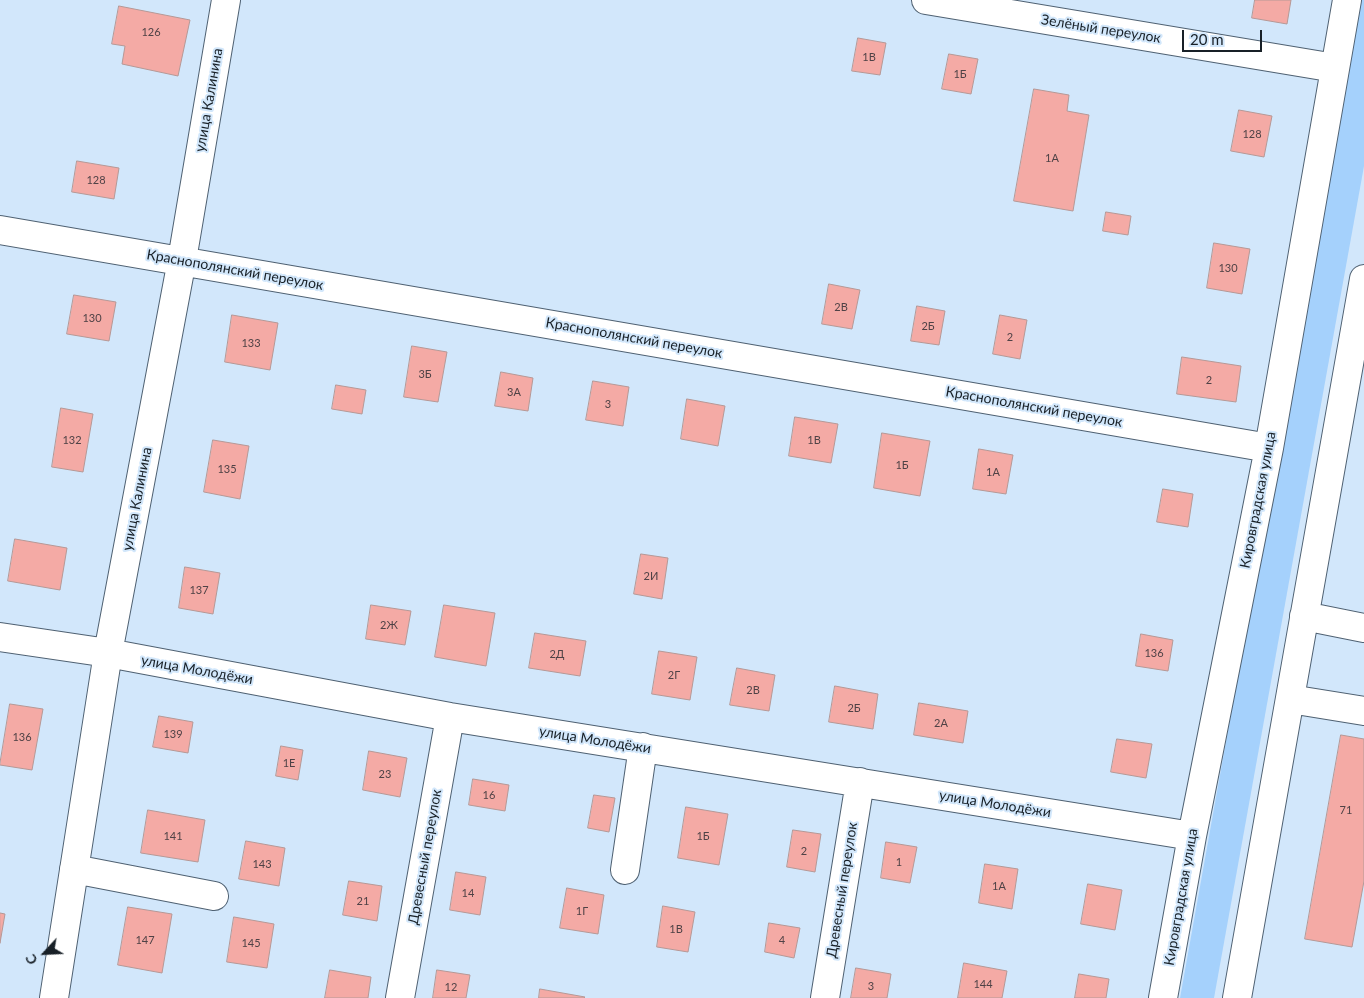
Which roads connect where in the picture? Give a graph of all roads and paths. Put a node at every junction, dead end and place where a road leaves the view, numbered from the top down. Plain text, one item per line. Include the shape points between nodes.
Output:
1 (226, 0) edge
2 (926, 0) edge
3 (1347, 0) edge
4 (1335, 68) junction
5 (0, 230) edge
6 (182, 260) junction
7 (1364, 279) edge
8 (1269, 448) junction
9 (1304, 616) junction
10 (1364, 628) edge
11 (0, 637) edge
12 (108, 653) junction
13 (1290, 699) junction
14 (1364, 711) edge
15 (450, 717) junction
16 (643, 747) junction
17 (860, 782) junction
18 (1192, 836) junction
19 (74, 869) junction
20 (625, 870) dead end
21 (214, 896) dead end
22 (54, 998) edge
23 (400, 998) edge
24 (824, 998) edge
25 (1163, 998) edge
26 (1237, 998) edge

1 - 6 street, улица Калинина
2 - 4 street, Зелёный переулок
3 - 4 street, Кировградская улица
4 - 8 street, Кировградская улица
5 - 6 street, Краснополянский переулок
6 - 8 street, Краснополянский переулок
6 - 12 street, улица Калинина
7 - 9 street
8 - 18 street, Кировградская улица
9 - 10 street
9 - 13 street
11 - 12 street, улица Молодёжи
12 - 15 street, улица Молодёжи
12 - 19 street, улица Калинина
13 - 14 street
13 - 26 street
15 - 16 street, улица Молодёжи
15 - 23 street, Древесный переулок
16 - 17 street, улица Молодёжи
16 - 20 street
17 - 18 street, улица Молодёжи
17 - 24 street, Древесный переулок
18 - 25 street, Кировградская улица
19 - 21 street
19 - 22 street, улица Калинина

